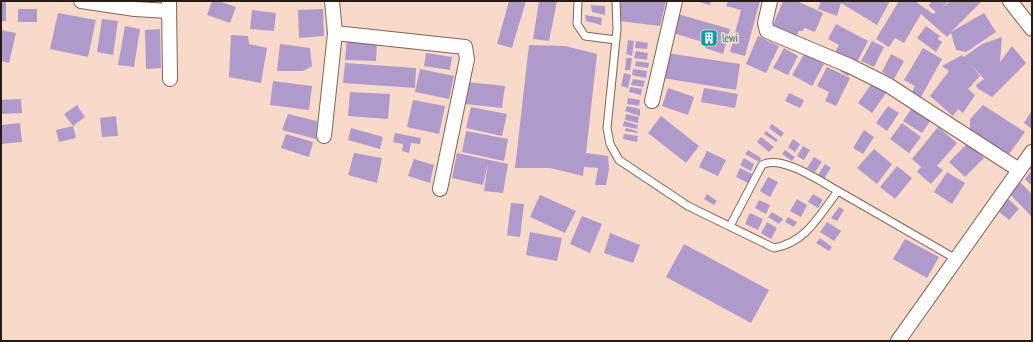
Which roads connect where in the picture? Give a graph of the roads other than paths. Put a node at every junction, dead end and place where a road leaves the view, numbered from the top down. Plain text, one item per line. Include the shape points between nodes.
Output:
1 (81, 1) edge
2 (332, 1) edge
3 (578, 1) edge
4 (616, 1) edge
5 (674, 1) edge
6 (770, 1) edge
7 (1010, 1) edge
8 (169, 6) edge
9 (1032, 29) edge
10 (335, 33) junction
11 (616, 40) junction
12 (170, 79) dead end
13 (652, 101) dead end
14 (324, 136) dead end
15 (1032, 152) edge
16 (1019, 170) junction
17 (440, 189) dead end
18 (838, 191) junction
19 (730, 226) junction
20 (956, 259) junction
21 (898, 341) edge

1 - 8 street via 135,9
2 - 10 street
3 - 11 lane via 577,24 585,36
4 - 11 lane
5 - 13 street
6 - 16 street via 765,24 767,31 888,85
7 - 9 street
8 - 12 street
10 - 14 street
10 - 17 street via 465,47 467,59
11 - 19 lane via 607,128 610,144 620,160 688,206
15 - 16 street
16 - 20 street
18 - 19 lane via 804,235 787,246 774,248
18 - 19 lane via 807,174 768,161 762,165
18 - 20 lane
20 - 21 street

